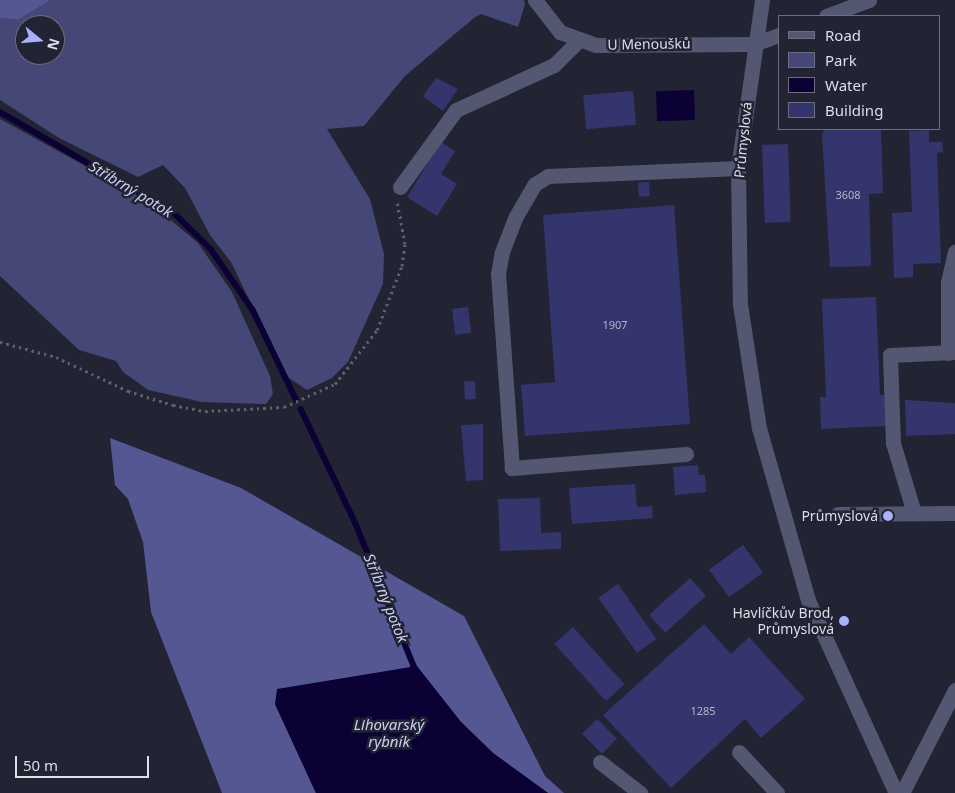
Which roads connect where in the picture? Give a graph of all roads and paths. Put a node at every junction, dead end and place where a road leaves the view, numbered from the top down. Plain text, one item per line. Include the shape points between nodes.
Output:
1 (535, 0) edge
2 (762, 0) edge
3 (869, 0) edge
4 (829, 15) edge
5 (778, 35) edge
6 (578, 41) junction
7 (754, 44) junction
8 (738, 168) junction
9 (400, 187) joint
10 (955, 252) edge
11 (0, 342) edge
12 (952, 352) edge
13 (686, 454) dead end
14 (914, 513) junction
15 (955, 513) edge
16 (838, 514) dead end
17 (955, 690) edge
18 (739, 752) dead end
19 (600, 762) dead end
20 (640, 793) edge
21 (777, 793) edge
22 (896, 793) edge
23 (902, 793) edge

1 - 6 street via 560,32
2 - 7 street, Průmyslová
3 - 4 street
5 - 7 street, U Menoušků
6 - 7 street, U Menoušků
6 - 9 street via 554,65 456,110
7 - 8 street, Průmyslová
8 - 13 street via 548,176 535,184 515,218 501,260 512,468
8 - 22 street, Průmyslová via 740,304 759,428 774,491 808,600
9 - 11 path via 396,203 404,244 402,266 380,322 335,384 306,399 259,412 181,407 128,391 56,357
10 - 12 street via 948,282
12 - 14 street via 890,356 893,443
14 - 15 street
14 - 16 street
17 - 23 street
18 - 21 street
19 - 20 street

